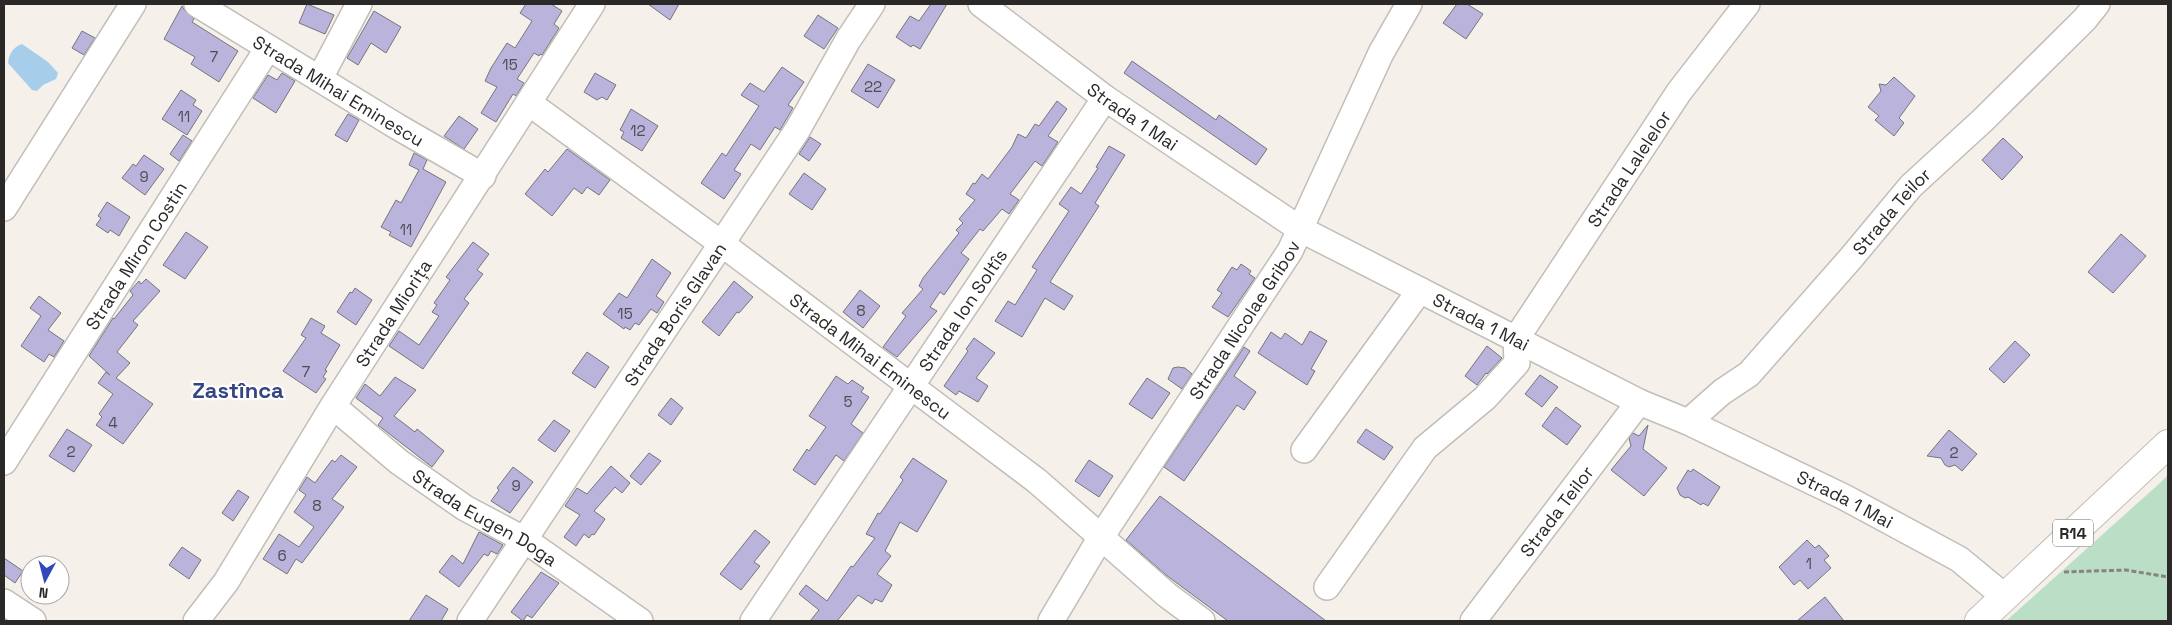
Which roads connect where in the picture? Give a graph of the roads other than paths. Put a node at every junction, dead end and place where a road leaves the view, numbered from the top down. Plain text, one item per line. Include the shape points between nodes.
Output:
1 (133, 4) edge
2 (198, 4) edge
3 (359, 4) edge
4 (592, 4) edge
5 (872, 4) edge
6 (981, 4) edge
7 (1409, 4) edge
8 (1747, 4) edge
9 (2097, 4) edge
10 (268, 48) junction
11 (320, 78) junction
12 (1105, 98) junction
13 (529, 102) junction
14 (483, 176) junction
15 (4, 208) edge
16 (1300, 229) junction
17 (722, 244) junction
18 (1420, 290) junction
19 (1516, 339) junction
20 (911, 386) junction
21 (1639, 402) junction
22 (333, 406) junction
23 (1688, 422) junction
24 (2168, 444) edge
25 (1304, 450) dead end
26 (4, 462) edge
27 (1101, 537) junction
28 (525, 540) junction
29 (1327, 587) dead end
30 (2005, 597) junction
31 (4, 602) edge
32 (33, 621) edge
33 (196, 621) edge
34 (470, 621) edge
35 (640, 621) edge
36 (752, 621) edge
37 (1051, 621) edge
38 (1202, 621) edge
39 (1473, 621) edge
40 (1979, 621) edge

1 - 15 street
2 - 10 street, Strada Mihai Eminescu
3 - 11 street
4 - 13 street, Strada Miorița
5 - 17 street, Strada Boris Glavan via 798,129
6 - 12 street, Strada 1 Mai
7 - 16 street, Strada Nicolae Gribov via 1381,53
8 - 19 street, Strada Lalelelor via 1679,92
9 - 23 street, Strada Teilor via 1983,120 1911,186 1749,374 1722,392
10 - 11 street, Strada Mihai Eminescu
10 - 26 street, Strada Miron Costin
11 - 14 street, Strada Mihai Eminescu via 398,128
12 - 16 street, Strada 1 Mai
12 - 20 street, Strada Ion Soltîs
13 - 14 street, Strada Miorița
13 - 17 street, Strada Mihai Eminescu
14 - 22 street, Strada Miorița
16 - 18 street, Strada 1 Mai
16 - 27 street, Strada Nicolae Gribov via 1290,251
17 - 20 street, Strada Mihai Eminescu
17 - 28 street, Strada Boris Glavan
18 - 19 street, Strada 1 Mai
18 - 25 street
19 - 21 street, Strada 1 Mai
19 - 29 street via 1517,363 1484,398 1425,448
20 - 27 street, Strada Mihai Eminescu via 1037,481
20 - 36 street, Strada Ion Soltîs
21 - 23 street, Strada 1 Mai
21 - 39 street, Strada Teilor
22 - 28 street, Strada Eugen Doga via 406,467 465,508
22 - 33 street, Strada Miorița via 226,582
23 - 30 street, Strada 1 Mai via 1844,497 1960,560
24 - 30 main road, R14
27 - 37 street, Strada Nicolae Gribov
27 - 38 street, Strada Mihai Eminescu via 1167,596
28 - 34 street, Strada Boris Glavan
28 - 35 street, Strada Eugen Doga
30 - 40 main road, R14
31 - 32 street

